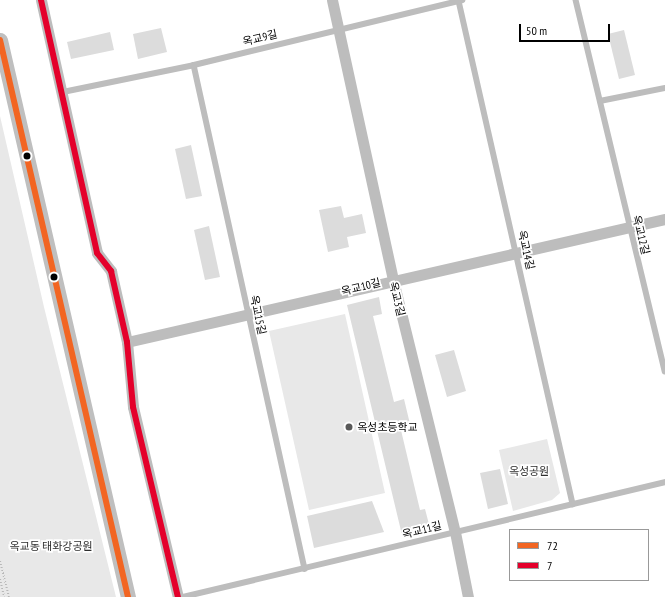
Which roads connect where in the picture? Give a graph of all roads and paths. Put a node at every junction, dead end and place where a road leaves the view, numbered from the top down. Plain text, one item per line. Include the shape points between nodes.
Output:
1 (41, 0) edge
2 (332, 0) edge
3 (461, 0) edge
4 (576, 0) edge
5 (338, 29) junction
6 (0, 40) edge
7 (194, 65) junction
8 (665, 88) edge
9 (63, 92) junction
10 (600, 101) junction
11 (665, 219) edge
12 (628, 227) junction
13 (516, 252) junction
14 (393, 280) junction
15 (248, 315) junction
16 (127, 342) junction
17 (665, 372) edge
18 (665, 482) edge
19 (573, 504) junction
20 (455, 532) junction
21 (0, 561) edge
22 (305, 569) junction
23 (0, 579) edge
24 (4, 597) edge
25 (9, 597) edge
26 (128, 597) edge
27 (178, 597) edge
28 (184, 597) edge
29 (468, 597) edge

1 - 9 street
2 - 5 street, 옥교3길
3 - 5 lane, 옥교9길
3 - 13 lane, 옥교14길
4 - 10 lane, 옥교12길
5 - 7 lane, 옥교9길
5 - 14 street, 옥교3길
6 - 26 main road
7 - 9 lane, 옥교9길
7 - 15 lane, 옥교15길
8 - 10 lane
9 - 16 street via 97,253 111,271
10 - 12 lane, 옥교12길
11 - 12 street, 옥교10길
12 - 13 street, 옥교10길
12 - 17 lane, 옥교12길
13 - 14 street, 옥교10길
13 - 19 lane, 옥교14길
14 - 15 street, 옥교10길
14 - 20 street, 옥교3길
15 - 16 street, 옥교10길
15 - 22 lane, 옥교15길
16 - 27 street via 132,407
18 - 19 lane, 옥교11길
19 - 20 lane, 옥교11길
20 - 22 lane, 옥교11길
20 - 29 street, 옥교3길
21 - 25 path
22 - 28 lane, 옥교11길
23 - 24 path

